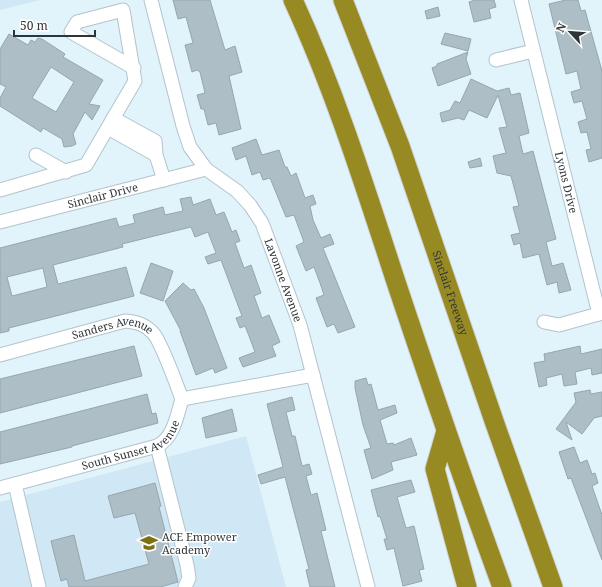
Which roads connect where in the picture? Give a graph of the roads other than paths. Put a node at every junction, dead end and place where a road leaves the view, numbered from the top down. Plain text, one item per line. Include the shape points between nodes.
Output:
1 (151, 0) edge
2 (293, 0) edge
3 (521, 0) edge
4 (347, 4) edge
5 (533, 50) junction
6 (496, 60) dead end
7 (134, 68) junction
8 (111, 123) junction
9 (36, 155) dead end
10 (206, 169) junction
11 (66, 172) junction
12 (164, 180) junction
13 (0, 190) edge
14 (0, 222) edge
15 (600, 314) edge
16 (544, 322) dead end
17 (0, 355) edge
18 (314, 375) junction
19 (182, 399) junction
20 (446, 431) junction
21 (157, 446) junction
22 (15, 484) junction
23 (0, 488) edge
24 (39, 587) edge
25 (185, 587) edge
26 (368, 587) edge
27 (467, 587) edge
28 (502, 587) edge
29 (553, 587) edge

1 - 10 street, Lavonne Avenue via 183,126 190,147
2 - 20 highway via 354,154
3 - 5 street, Lyons Drive
4 - 29 highway, Sinclair Freeway via 400,146
5 - 6 street
5 - 15 street, Lyons Drive
7 - 7 street via 72,32 77,22 122,10
7 - 8 street via 135,81
8 - 11 street via 86,166
8 - 12 street via 155,142 156,155
9 - 11 street
10 - 12 street, Sinclair Drive
10 - 18 street, Lavonne Avenue via 237,191 250,204 262,223 300,324
11 - 13 street
12 - 14 street, Sinclair Drive
15 - 16 street via 559,325
17 - 19 street, Sanders Avenue via 125,321 135,322 155,334
18 - 19 street, South Sunset Avenue
18 - 26 street, Lavonne Avenue
19 - 21 street, South Sunset Avenue via 169,436
20 - 27 highway via 435,469
20 - 28 highway
21 - 22 street, South Sunset Avenue
21 - 25 street via 187,565 189,578
22 - 23 street, South Sunset Avenue
22 - 24 street

